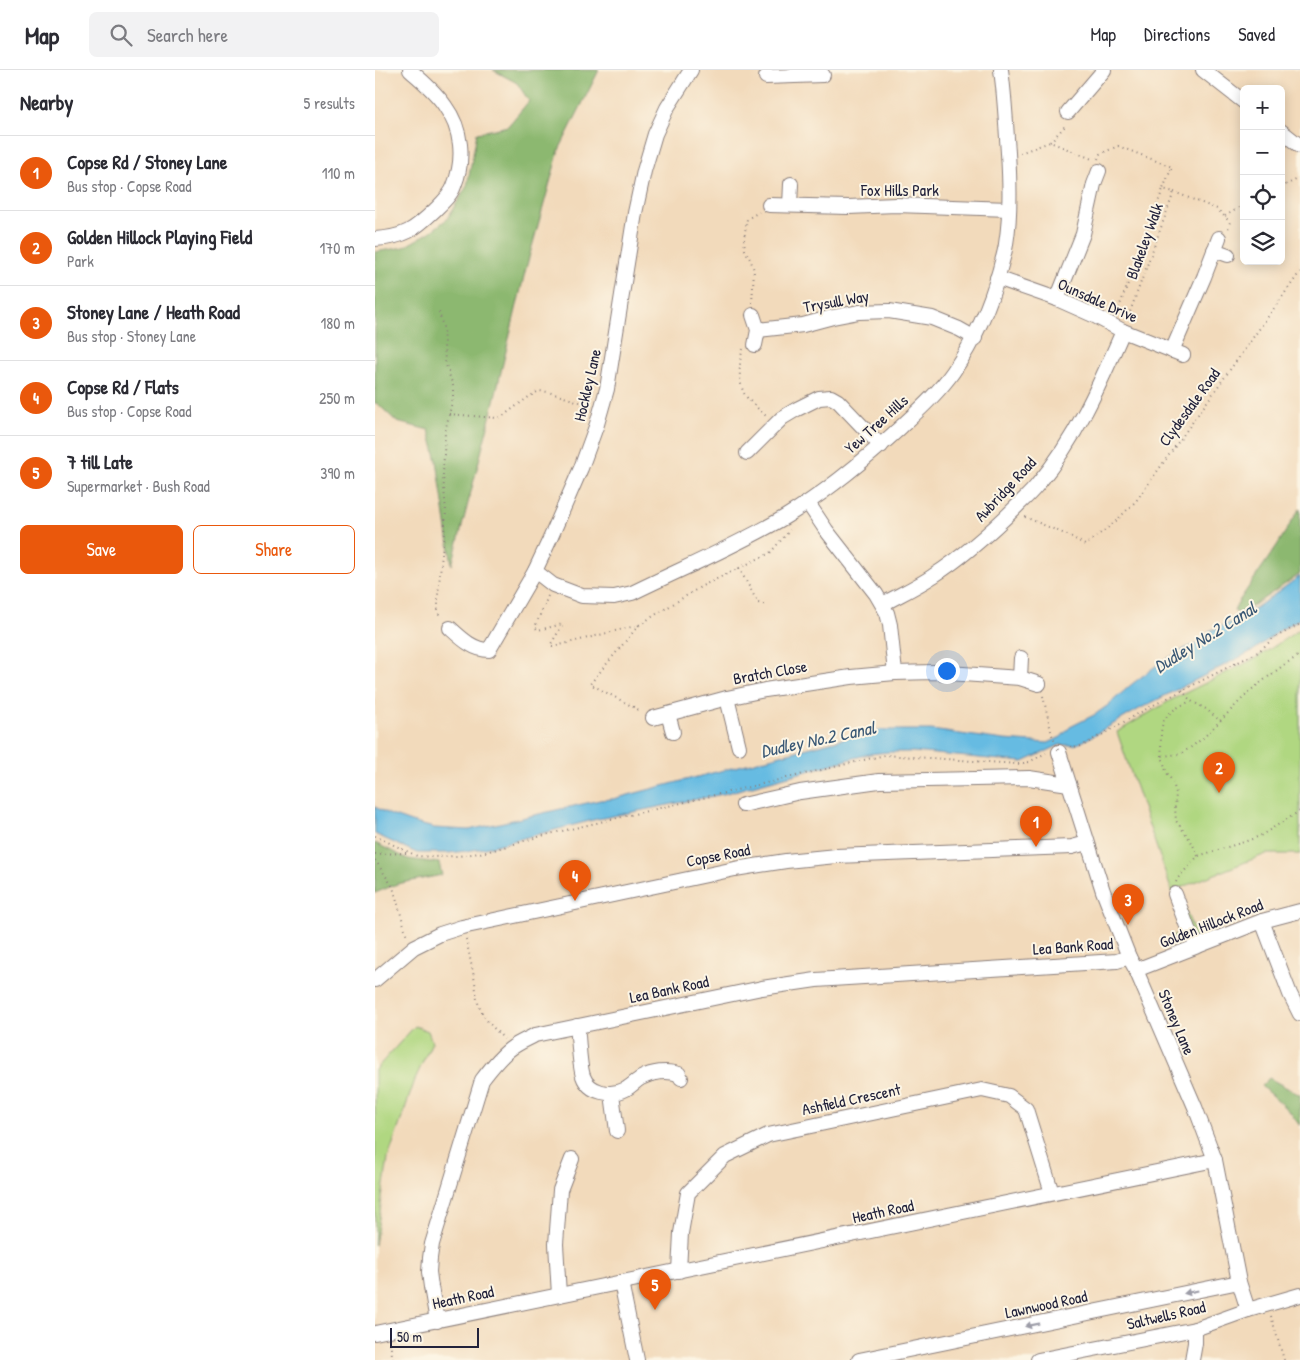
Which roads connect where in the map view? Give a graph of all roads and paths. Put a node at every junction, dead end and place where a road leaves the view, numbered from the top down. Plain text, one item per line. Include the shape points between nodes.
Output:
1 (410, 70) edge
2 (691, 70) edge
3 (1001, 70) edge
4 (1104, 70) edge
5 (1203, 70) edge
6 (775, 75) edge
7 (823, 75) dead end
8 (1240, 99) edge
9 (1068, 112) joint
10 (1285, 134) edge
11 (1050, 142) junction
12 (1300, 146) edge
13 (1008, 158) junction
14 (1099, 170) dead end
15 (1300, 178) edge
16 (791, 184) dead end
17 (1285, 185) edge
18 (1163, 189) junction
19 (1174, 192) junction
20 (769, 206) joint
21 (790, 206) junction
22 (1240, 207) edge
23 (1009, 209) junction
24 (1225, 216) junction
25 (375, 239) edge
26 (1217, 244) junction
27 (1229, 255) dead end
28 (1300, 272) edge
29 (997, 278) junction
30 (1057, 299) junction
31 (439, 312) dead end
32 (753, 315) joint
33 (1118, 328) junction
34 (758, 330) junction
35 (975, 338) junction
36 (755, 345) joint
37 (602, 408) junction
38 (449, 414) junction
39 (775, 425) junction
40 (881, 446) junction
41 (747, 453) dead end
42 (804, 505) junction
43 (1012, 511) junction
44 (739, 568) junction
45 (535, 571) junction
46 (553, 585) junction
47 (883, 604) junction
48 (768, 605) dead end
49 (1300, 624) edge
50 (639, 625) junction
51 (450, 628) joint
52 (1300, 654) edge
53 (1021, 658) dead end
54 (895, 673) junction
55 (1020, 678) junction
56 (1039, 684) joint
57 (1182, 690) junction
58 (727, 698) junction
59 (1191, 701) junction
60 (668, 714) junction
61 (653, 718) joint
62 (1219, 721) junction
63 (673, 732) dead end
64 (739, 748) dead end
65 (1056, 750) junction
66 (1162, 756) junction
67 (1069, 784) junction
68 (743, 805) dead end
69 (1300, 811) edge
70 (375, 836) edge
71 (1087, 843) junction
72 (410, 852) junction
73 (375, 854) edge
74 (1198, 856) junction
75 (375, 860) edge
76 (1175, 894) joint
77 (1300, 912) edge
78 (1263, 921) junction
79 (463, 927) junction
80 (406, 934) dead end
81 (1198, 946) junction
82 (1129, 957) junction
83 (1136, 970) junction
84 (375, 980) edge
85 (1300, 1014) edge
86 (577, 1026) junction
87 (511, 1048) junction
88 (681, 1078) dead end
89 (612, 1094) junction
90 (617, 1131) dead end
91 (572, 1159) dead end
92 (1215, 1160) junction
93 (1052, 1193) junction
94 (679, 1271) junction
95 (621, 1282) junction
96 (1239, 1282) junction
97 (1300, 1294) edge
98 (559, 1295) junction
99 (1248, 1310) junction
100 (1271, 1313) dead end
101 (437, 1321) junction
102 (1195, 1329) junction
103 (381, 1331) edge
104 (393, 1360) edge
105 (637, 1360) edge
106 (859, 1360) edge
107 (1041, 1360) edge
108 (1192, 1360) edge
109 (1284, 1360) edge

1 - 25 street via 445,105 454,122 460,138 459,168 454,188 418,226 397,236
2 - 37 street, Hockley Lane via 667,108 644,171
3 - 13 street, Yew Tree Hills
4 - 9 street
5 - 8 street
6 - 7 street
9 - 11 path via 1071,119
10 - 12 street
11 - 13 path
11 - 18 path via 1097,161 1100,154 1118,146 1172,167
13 - 23 street, Yew Tree Hills
14 - 30 street via 1088,182 1083,234
15 - 17 path
16 - 21 street
18 - 19 path, Blakeley Walk
18 - 33 path, Blakeley Walk
19 - 24 path via 1217,209
19 - 33 path, Blakeley Walk
20 - 21 street, Fox Hills Park
20 - 32 path via 747,219 744,239 754,270
21 - 23 street, Fox Hills Park
22 - 24 path
23 - 29 street, Yew Tree Hills via 1006,245
24 - 26 path via 1230,222 1225,238
26 - 27 street
26 - 33 street, Ounsdale Drive via 1177,353
28 - 43 path, Clydesdale Road via 1136,502 1113,524 1085,545
29 - 30 street, Ounsdale Drive
29 - 35 street, Yew Tree Hills
30 - 33 street, Ounsdale Drive
31 - 38 path via 445,362 453,386
32 - 34 street
33 - 43 street, Awbridge Road via 1090,404 1067,444 1038,484
34 - 35 street, Trysull Way via 803,325 859,312 889,311 932,318
34 - 36 street
35 - 40 street, Yew Tree Hills via 952,373
36 - 39 path via 744,346 741,355 743,391
37 - 38 path via 539,391 497,418
37 - 45 street, Hockley Lane via 571,490
38 - 51 path via 445,432 443,476 446,512 438,612
39 - 40 street via 819,398 831,397
39 - 41 street
40 - 42 street, Yew Tree Hills
42 - 44 path via 793,526 770,553
42 - 46 street, Yew Tree Hills via 744,539 632,593 614,597 582,596
42 - 47 street
43 - 47 street, Awbridge Road via 967,552 931,578
44 - 48 path via 758,603
44 - 50 path via 702,586
45 - 46 street, Yew Tree Hills
45 - 51 street, Hockley Lane via 489,650 472,646
46 - 50 path via 535,627 538,630 563,624 552,647
47 - 54 street via 890,625
49 - 57 path via 1274,638 1259,652
50 - 61 path via 590,684
52 - 62 path via 1251,690
53 - 55 street
54 - 55 street, Bratch Close via 934,672
54 - 58 street, Bratch Close via 851,677
55 - 56 street, Bratch Close
56 - 65 path, bridge
57 - 59 path
57 - 65 path via 1082,746
58 - 60 street, Bratch Close
58 - 64 street
59 - 62 path
59 - 66 path via 1168,713 1160,740
60 - 61 street, Bratch Close
60 - 63 street
62 - 66 path via 1190,748 1180,754
65 - 67 street, Stoney Lane
65 - 72 path via 1018,764 885,755 545,835 486,852 433,857
66 - 74 path via 1176,794 1176,821
67 - 68 street via 1029,778 879,781 800,792
67 - 71 street, Stoney Lane
69 - 74 path via 1260,836
70 - 72 path
71 - 79 street, Copse Road via 1072,847 836,856 778,862
71 - 82 street, Stoney Lane
72 - 73 path
74 - 76 path via 1178,878
75 - 80 path via 393,887
76 - 81 street
77 - 78 street, Golden Hillock Road
78 - 81 street, Golden Hillock Road
78 - 85 street
79 - 84 street, Copse Road via 414,947
79 - 87 path via 481,1011
81 - 83 street, Golden Hillock Road
82 - 83 street, Stoney Lane
82 - 86 street, Lea Bank Road via 1117,961 816,980
83 - 92 street, Stoney Lane
86 - 87 street, Lea Bank Road via 535,1035
86 - 89 street via 583,1077 596,1090
87 - 101 street, Lea Bank Road via 482,1080 436,1228 429,1272
88 - 89 street via 670,1071 659,1073 641,1078
89 - 90 street
91 - 98 street via 559,1190 556,1244
92 - 93 street, Heath Road
92 - 96 street, Stoney Lane
93 - 94 street, Heath Road
93 - 94 street, Ashfield Crescent via 1026,1109 1009,1096 982,1090 952,1096 768,1135 725,1156 688,1193
94 - 95 street, Heath Road
95 - 98 street, Heath Road
95 - 105 street
96 - 99 street, Stoney Lane
96 -> 106 street, Lawnwood Road
97 - 99 street, Saltwells Road
98 - 101 street, Heath Road
99 - 102 street, Saltwells Road
100 - 109 path
101 - 103 street, Heath Road
102 - 107 street, Saltwells Road
102 - 108 street
103 - 104 path

